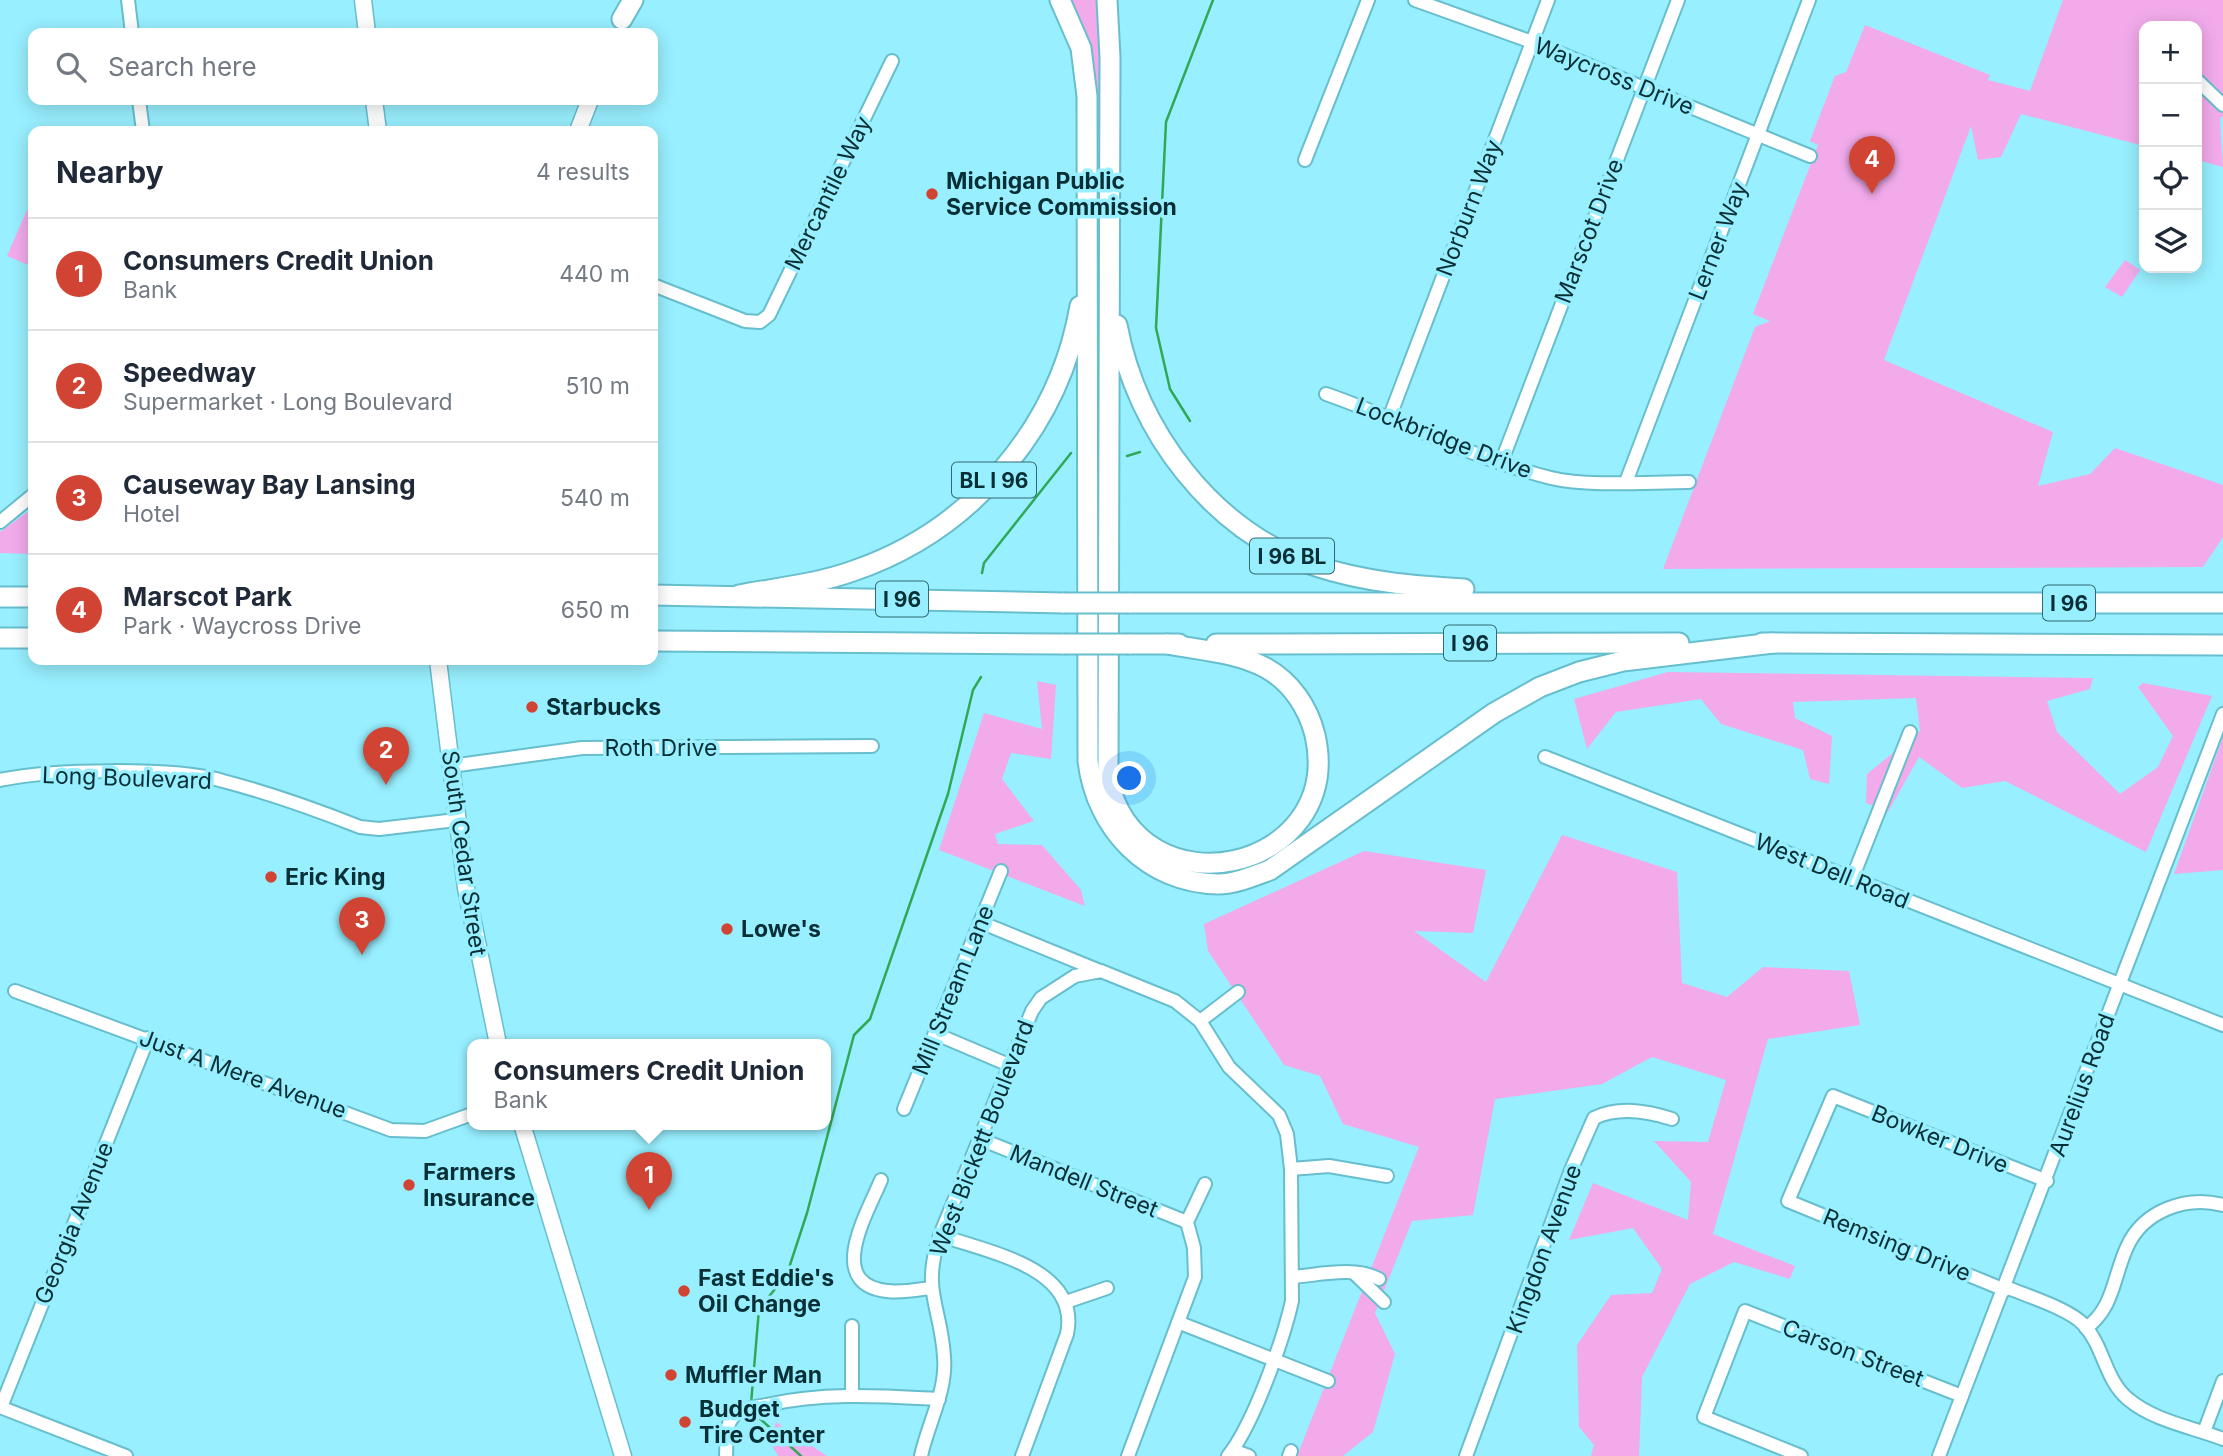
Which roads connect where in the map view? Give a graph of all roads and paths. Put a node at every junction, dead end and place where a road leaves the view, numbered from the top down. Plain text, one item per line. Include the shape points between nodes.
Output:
1 (128, 0) edge
2 (363, 0) edge
3 (631, 0) edge
4 (1060, 0) edge
5 (1107, 0) edge
6 (1368, 0) edge
7 (1415, 0) edge
8 (1548, 0) edge
9 (1678, 0) edge
10 (1809, 0) edge
11 (619, 26) edge
12 (131, 28) edge
13 (366, 28) edge
14 (1532, 41) junction
15 (892, 61) dead end
16 (2202, 84) edge
17 (1644, 87) junction
18 (140, 105) edge
19 (375, 105) edge
20 (588, 105) edge
21 (2223, 105) edge
22 (142, 126) edge
23 (377, 126) edge
24 (580, 126) edge
25 (1758, 136) junction
26 (1810, 156) dead end
27 (1305, 160) dead end
28 (1088, 217) junction
29 (1110, 237) junction
30 (658, 287) edge
31 (1326, 394) dead end
32 (1390, 416) junction
33 (1501, 463) junction
34 (1626, 482) junction
35 (1689, 482) dead end
36 (28, 499) edge
37 (0, 522) edge
38 (658, 594) edge
39 (739, 595) junction
40 (0, 597) edge
41 (28, 597) edge
42 (1677, 602) junction
43 (2223, 603) edge
44 (0, 638) edge
45 (28, 638) edge
46 (658, 641) edge
47 (1773, 643) junction
48 (1167, 644) junction
49 (2223, 645) edge
50 (439, 665) edge
51 (2223, 714) edge
52 (1910, 732) dead end
53 (872, 746) dead end
54 (1545, 757) dead end
55 (451, 766) junction
56 (0, 780) edge
57 (456, 820) junction
58 (1002, 871) dead end
59 (1852, 879) junction
60 (980, 922) junction
61 (1101, 971) junction
62 (2120, 985) junction
63 (15, 991) dead end
64 (1238, 992) dead end
65 (1200, 1021) junction
66 (2223, 1025) edge
67 (936, 1034) junction
68 (148, 1038) junction
69 (497, 1039) edge
70 (1009, 1065) junction
71 (904, 1109) dead end
72 (467, 1116) edge
73 (1672, 1119) dead end
74 (524, 1130) edge
75 (980, 1139) junction
76 (1292, 1169) junction
77 (1387, 1176) dead end
78 (881, 1180) dead end
79 (2047, 1181) junction
80 (1205, 1184) dead end
81 (1788, 1201) joint
82 (2223, 1205) edge
83 (1187, 1222) junction
84 (940, 1235) junction
85 (1354, 1272) junction
86 (1292, 1277) junction
87 (1379, 1279) dead end
88 (930, 1288) junction
89 (1107, 1288) dead end
90 (2006, 1288) junction
91 (1066, 1302) junction
92 (1384, 1302) dead end
93 (1180, 1323) junction
94 (852, 1326) dead end
95 (2087, 1328) junction
96 (1273, 1359) junction
97 (1328, 1381) dead end
98 (2223, 1381) edge
99 (852, 1394) junction
100 (1962, 1396) junction
101 (939, 1399) junction
102 (0, 1407) edge
103 (2204, 1432) junction
104 (2223, 1439) edge
105 (1231, 1453) edge
106 (924, 1455) edge
107 (126, 1456) edge
108 (623, 1456) edge
109 (726, 1456) edge
110 (1022, 1456) edge
111 (1128, 1456) edge
112 (1249, 1456) edge
113 (1466, 1456) edge
114 (1801, 1456) edge
115 (1939, 1456) edge

1 - 12 street
2 - 13 main road
3 - 11 highway
4 - 28 highway via 1081,48 1086,76
5 - 29 highway, I 96 BL
6 - 27 street
7 - 14 street, Waycross Drive
8 - 14 street, Norburn Way
9 - 17 street, Marscot Drive
10 - 25 street, Lerner Way
14 - 17 street, Waycross Drive
14 - 32 street, Norburn Way
15 - 30 street, Mercantile Way via 769,315 760,322 745,321
16 - 21 street
17 - 25 street, Waycross Drive
17 - 33 street, Marscot Drive
18 - 22 street
19 - 23 main road
20 - 24 main road
25 - 26 street, Waycross Drive
25 - 34 street, Lerner Way
28 - 39 highway, BL I 96 via 1080,304 1069,354 1047,407 999,475 947,522 872,564
28 - 47 highway via 1088,761 1096,799 1114,831 1124,845 1151,863 1187,880 1219,884 1270,870 1494,713 1540,687 1623,661
29 - 42 highway, I 96 BL via 1119,336 1142,404 1192,480 1252,533 1306,562 1369,580
29 - 48 highway, I 96 BL via 1106,734 1110,786 1128,824 1164,853 1207,865 1253,857 1287,834 1311,797 1318,761 1311,720 1292,689 1267,669 1231,656
31 - 32 street, Lockbridge Drive
32 - 33 street, Lockbridge Drive
33 - 34 street, Lockbridge Drive via 1554,479
34 - 35 street, Lockbridge Drive
36 - 37 street
38 - 39 highway, I 96
39 - 42 highway, I 96, bridge via 1064,603
40 - 41 highway
42 - 43 highway, I 96
44 - 45 highway
46 - 48 highway, I 96, bridge
47 - 48 highway, I 96
47 - 49 highway, I 96
50 - 55 main road, South Cedar Street
51 - 62 street, Aurelius Road
52 - 59 street
53 - 55 street, Roth Drive via 582,748
54 - 59 street, West Dell Road
55 - 57 main road, South Cedar Street
56 - 57 street, Long Boulevard via 48,774 190,775 222,780 360,827
57 - 69 main road, South Cedar Street
58 - 60 street, Mill Stream Lane
59 - 62 street, West Dell Road
60 - 61 street
60 - 67 street, Mill Stream Lane
61 - 65 street via 1175,1001
61 - 70 street, West Bickett Boulevard via 1075,976 1041,998
62 - 66 street, West Dell Road
62 - 79 street, Aurelius Road
63 - 68 street, Just A Mere Avenue
64 - 65 street
65 - 76 street via 1229,1067 1279,1115
67 - 70 street
67 - 71 street, Mill Stream Lane
68 - 72 street, Just A Mere Avenue via 390,1130 425,1131
68 - 102 street, Georgia Avenue
70 - 75 street, West Bickett Boulevard
73 - 113 street, Kingdon Avenue via 1648,1111 1609,1111 1594,1118
74 - 108 main road
75 - 83 street, Mandell Street
75 - 84 street, West Bickett Boulevard
76 - 77 street via 1329,1166
76 - 86 street
78 - 88 street via 855,1243 855,1273 886,1292
79 - 81 street, Bowker Drive via 1833,1096
79 - 90 street, Aurelius Road
80 - 83 street
81 - 90 street, Remsing Drive
82 - 95 street via 2179,1204 2144,1224 2127,1246 2104,1312
83 - 93 street via 1195,1277
84 - 88 street, West Bickett Boulevard
84 - 91 street via 1033,1269 1057,1288
85 - 86 street
85 - 87 street
85 - 92 street
86 - 96 street via 1288,1320
88 - 101 street, West Bickett Boulevard via 944,1357
89 - 91 street
90 - 95 street, Remsing Drive
90 - 100 street, Aurelius Road
91 - 110 street via 1068,1334
93 - 96 street
93 - 111 street
94 - 99 street
95 - 103 street via 2113,1381 2129,1401
96 - 97 street
96 - 105 street
98 - 103 street
99 - 101 street
99 - 109 street via 743,1410 727,1426
100 - 114 street, Carson Street via 1745,1311 1704,1417
100 - 115 street, Aurelius Road
101 - 106 street, West Bickett Boulevard
102 - 107 street
103 - 104 street
105 - 112 street

